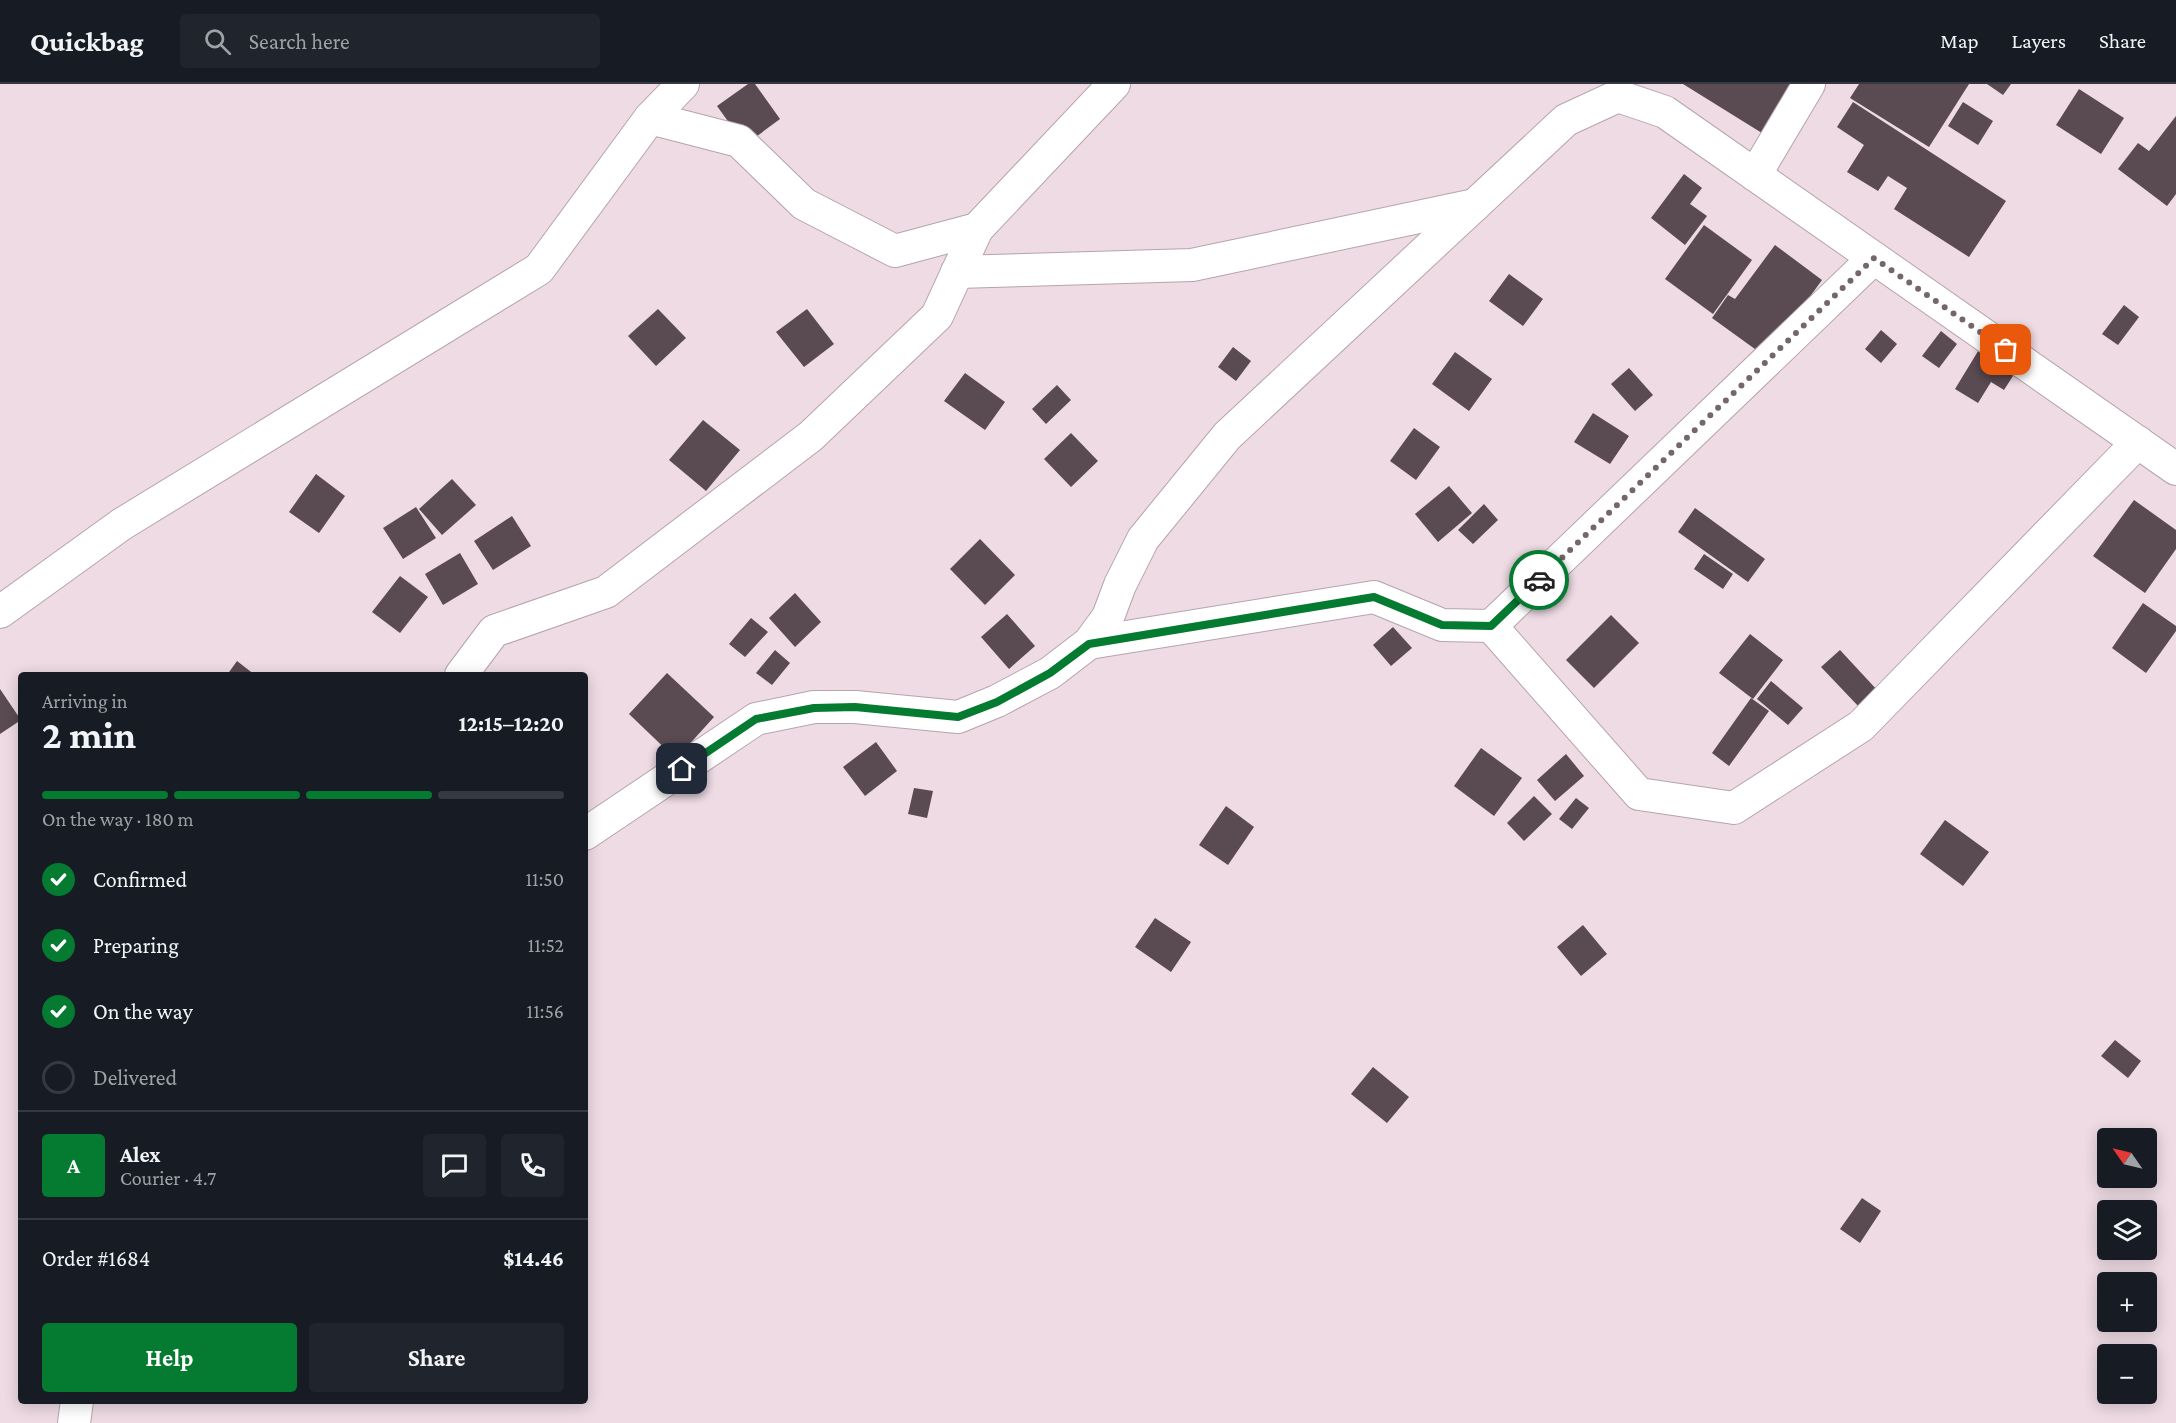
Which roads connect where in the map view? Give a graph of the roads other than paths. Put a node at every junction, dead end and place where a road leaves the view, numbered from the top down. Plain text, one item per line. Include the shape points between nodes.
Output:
1 (683, 84) edge
2 (1114, 84) edge
3 (1809, 84) edge
4 (651, 118) junction
5 (1755, 175) junction
6 (1475, 205) junction
7 (977, 229) junction
8 (1874, 258) junction
9 (957, 272) junction
10 (2138, 442) junction
11 (2176, 469) edge
12 (0, 612) edge
13 (1491, 626) junction
14 (1089, 644) junction
15 (463, 672) edge
16 (588, 832) edge
17 (77, 1404) edge
18 (74, 1423) edge

1 - 4 street
2 - 7 street
3 - 5 street
4 - 7 street via 739,141 804,204 895,251
4 - 12 street via 539,269 122,524
5 - 6 street via 1665,112 1618,96 1566,120
5 - 8 street
6 - 9 street via 1192,265
6 - 14 street via 1227,436 1143,539 1108,617
7 - 9 street
8 - 10 street
8 - 13 street
9 - 15 street via 937,316 811,436 606,592 494,631
10 - 11 street
10 - 13 street via 1862,726 1734,808 1639,794
13 - 14 street via 1442,625 1374,597
14 - 16 street via 1050,673 997,702 958,717 855,707 814,708 756,719
17 - 18 street

